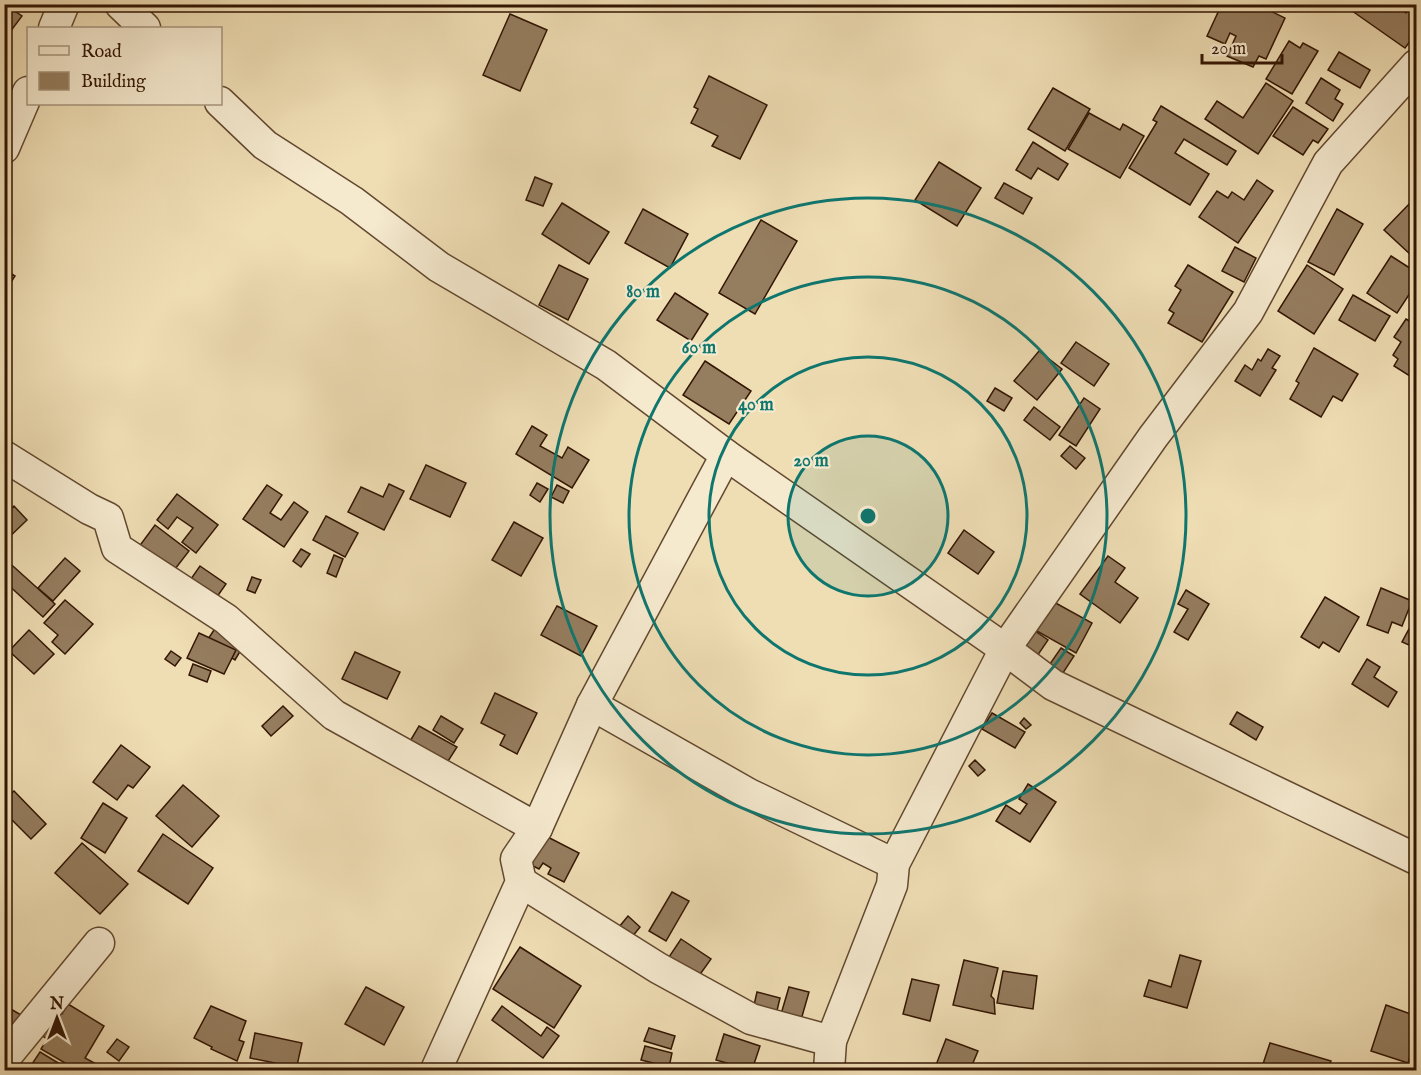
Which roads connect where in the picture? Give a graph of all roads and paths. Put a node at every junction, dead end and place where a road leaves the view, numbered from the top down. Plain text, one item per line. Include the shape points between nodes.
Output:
1 (64, 4) edge
2 (120, 4) edge
3 (54, 27) edge
4 (144, 27) edge
5 (1416, 65) edge
6 (27, 94) edge
7 (222, 104) edge
8 (4, 148) edge
9 (726, 455) junction
10 (4, 456) edge
11 (1005, 649) junction
12 (592, 705) junction
13 (537, 828) junction
14 (1416, 859) edge
15 (894, 864) junction
16 (521, 882) junction
17 (99, 943) dead end
18 (831, 1041) junction
19 (4, 1059) edge
20 (436, 1071) edge
21 (829, 1071) edge

1 - 3 street
2 - 4 street
5 - 11 street via 1328,163 1248,312 1153,437
6 - 8 street
7 - 9 street via 265,145 352,201 439,267 606,365
9 - 11 street
9 - 12 street
10 - 13 street via 108,518 117,548 226,619 334,715
11 - 14 street via 1053,685
11 - 15 street
12 - 13 street
12 - 15 street via 749,794
13 - 16 street via 516,859
15 - 18 street via 892,885
16 - 18 street via 658,968 751,1019
16 - 20 street
17 - 19 street
18 - 21 street

